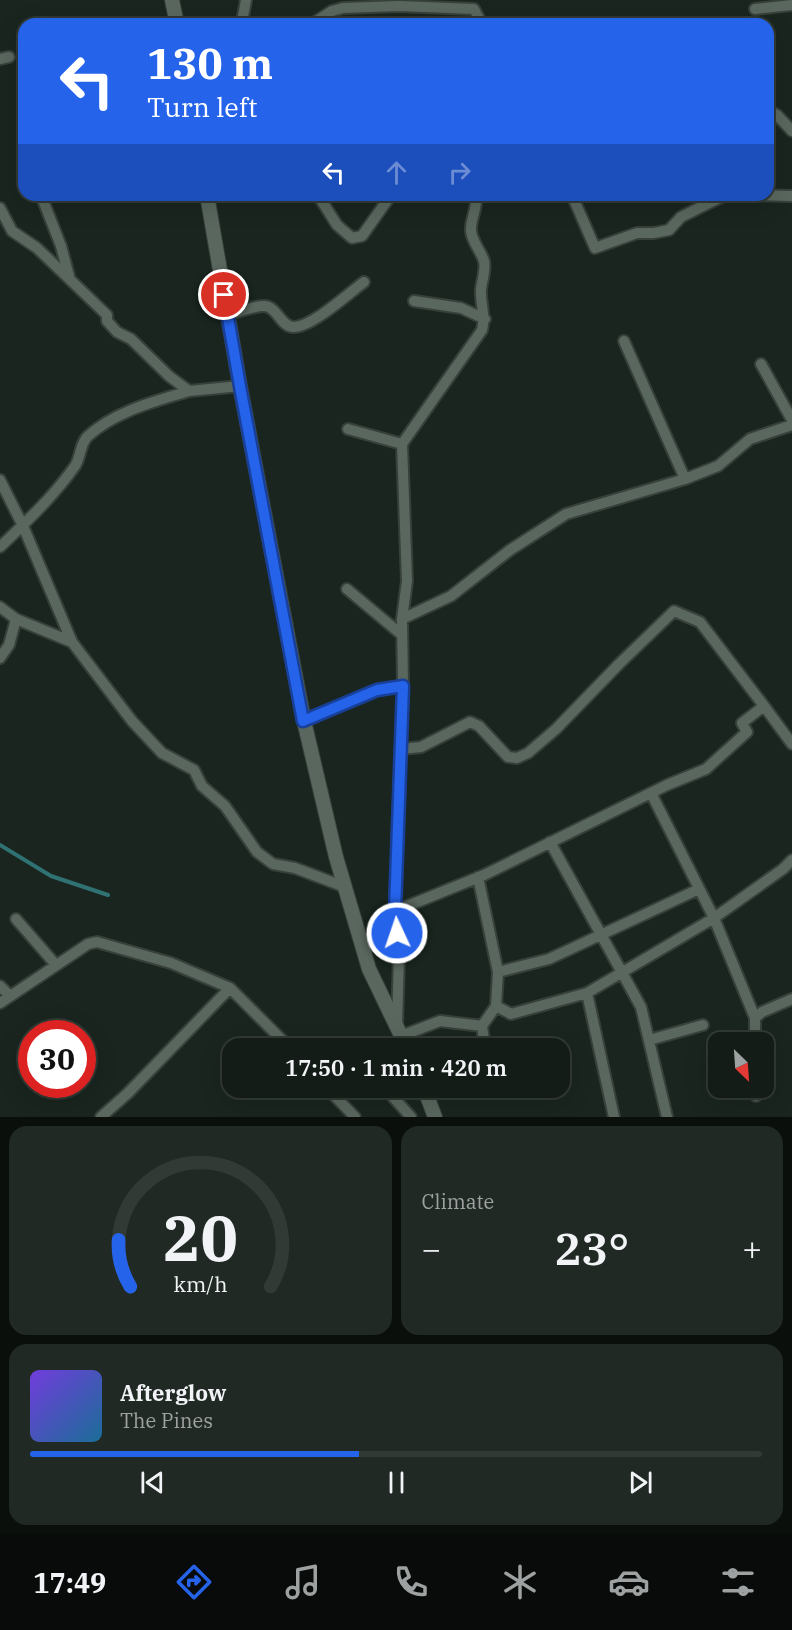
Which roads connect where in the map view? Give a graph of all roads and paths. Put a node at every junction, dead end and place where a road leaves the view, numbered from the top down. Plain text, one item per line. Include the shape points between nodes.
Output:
1 (172, 0) edge
2 (246, 0) edge
3 (792, 5) edge
4 (755, 9) dead end
5 (176, 18) edge
6 (242, 18) edge
7 (321, 18) edge
8 (479, 18) edge
9 (774, 113) edge
10 (792, 131) edge
11 (774, 196) edge
12 (792, 196) edge
13 (43, 201) edge
14 (208, 201) edge
15 (322, 201) edge
16 (387, 201) edge
17 (477, 201) edge
18 (575, 201) edge
19 (713, 201) edge
20 (0, 208) edge
21 (69, 277) junction
22 (364, 282) dead end
23 (414, 302) dead end
24 (228, 315) junction
25 (485, 319) junction
26 (624, 340) dead end
27 (761, 364) dead end
28 (240, 386) junction
29 (189, 391) junction
30 (792, 420) edge
31 (792, 425) edge
32 (348, 429) dead end
33 (402, 444) junction
34 (685, 479) junction
35 (0, 480) edge
36 (23, 526) junction
37 (0, 548) edge
38 (347, 589) dead end
39 (0, 607) edge
40 (16, 619) junction
41 (402, 620) junction
42 (402, 634) junction
43 (72, 642) junction
44 (0, 658) edge
45 (403, 686) junction
46 (764, 706) junction
47 (303, 721) junction
48 (792, 744) edge
49 (401, 749) junction
50 (651, 793) junction
51 (550, 842) junction
52 (792, 860) edge
53 (478, 877) junction
54 (345, 887) junction
55 (699, 889) junction
56 (395, 911) junction
57 (714, 918) junction
58 (15, 919) dead end
59 (601, 934) junction
60 (56, 965) junction
61 (498, 972) junction
62 (622, 973) junction
63 (0, 986) edge
64 (230, 988) junction
65 (587, 993) junction
66 (10, 996) junction
67 (792, 999) edge
68 (0, 1003) edge
69 (496, 1006) junction
70 (755, 1018) junction
71 (703, 1025) dead end
72 (482, 1026) junction
73 (755, 1032) edge
74 (402, 1037) edge
75 (280, 1038) edge
76 (484, 1038) edge
77 (649, 1040) junction
78 (337, 1098) edge
79 (394, 1098) edge
80 (429, 1098) edge
81 (100, 1117) edge
82 (355, 1117) edge
83 (411, 1117) edge
84 (435, 1117) edge
85 (614, 1117) edge
86 (668, 1117) edge

1 - 5 street
2 - 6 street
3 - 4 street
7 - 8 street via 343,8 399,6 474,9
9 - 10 street
11 - 12 street
13 - 21 street
14 - 24 street
15 - 16 street via 337,225 352,238 362,236
17 - 25 street via 471,235 485,266 481,291
18 - 19 street via 595,248 637,233 669,230 681,217
20 - 21 street via 12,231
21 - 29 street via 107,315 107,321 117,332 131,339
22 - 24 street via 308,324 296,327 286,325 271,308 264,306
23 - 25 street via 461,308
24 - 28 street
25 - 33 street via 482,330
26 - 34 street
27 - 30 street
28 - 29 street
28 - 47 street
29 - 36 street via 112,418 85,438 77,464
31 - 34 street via 750,439 718,466
32 - 33 street
33 - 41 street via 407,581
34 - 41 street via 566,514 510,550 451,596
35 - 36 street
36 - 37 street
36 - 43 street
38 - 42 street
39 - 40 street
40 - 43 street
40 - 44 street via 9,645
41 - 42 street
42 - 45 street
43 - 54 street via 132,722 162,753 194,770 202,786 225,806 257,852 273,864
45 - 47 street via 377,690
45 - 49 street
46 - 48 street
46 - 49 street via 700,622 674,612 528,753 508,757 479,726 470,722 421,747
46 - 50 street via 742,723 747,732 706,769
47 - 54 street
49 - 56 street
50 - 51 street
50 - 55 street
51 - 53 street
51 - 59 street
52 - 57 street
53 - 56 street
53 - 61 street
54 - 74 street via 369,969
55 - 57 street
55 - 59 street
56 - 74 street
57 - 62 street
57 - 70 street
58 - 60 street
59 - 61 street via 549,959
59 - 62 street
60 - 64 street via 97,942 171,963
60 - 66 street
61 - 69 street
62 - 65 street
62 - 77 street via 641,1007
63 - 66 street
64 - 75 street
64 - 81 street
65 - 69 street via 511,1014
65 - 85 street
66 - 68 street
67 - 70 street
69 - 72 street
70 - 73 street
71 - 77 street
72 - 74 street via 440,1022
72 - 76 street
77 - 86 street
78 - 82 street
79 - 83 street
80 - 84 street

